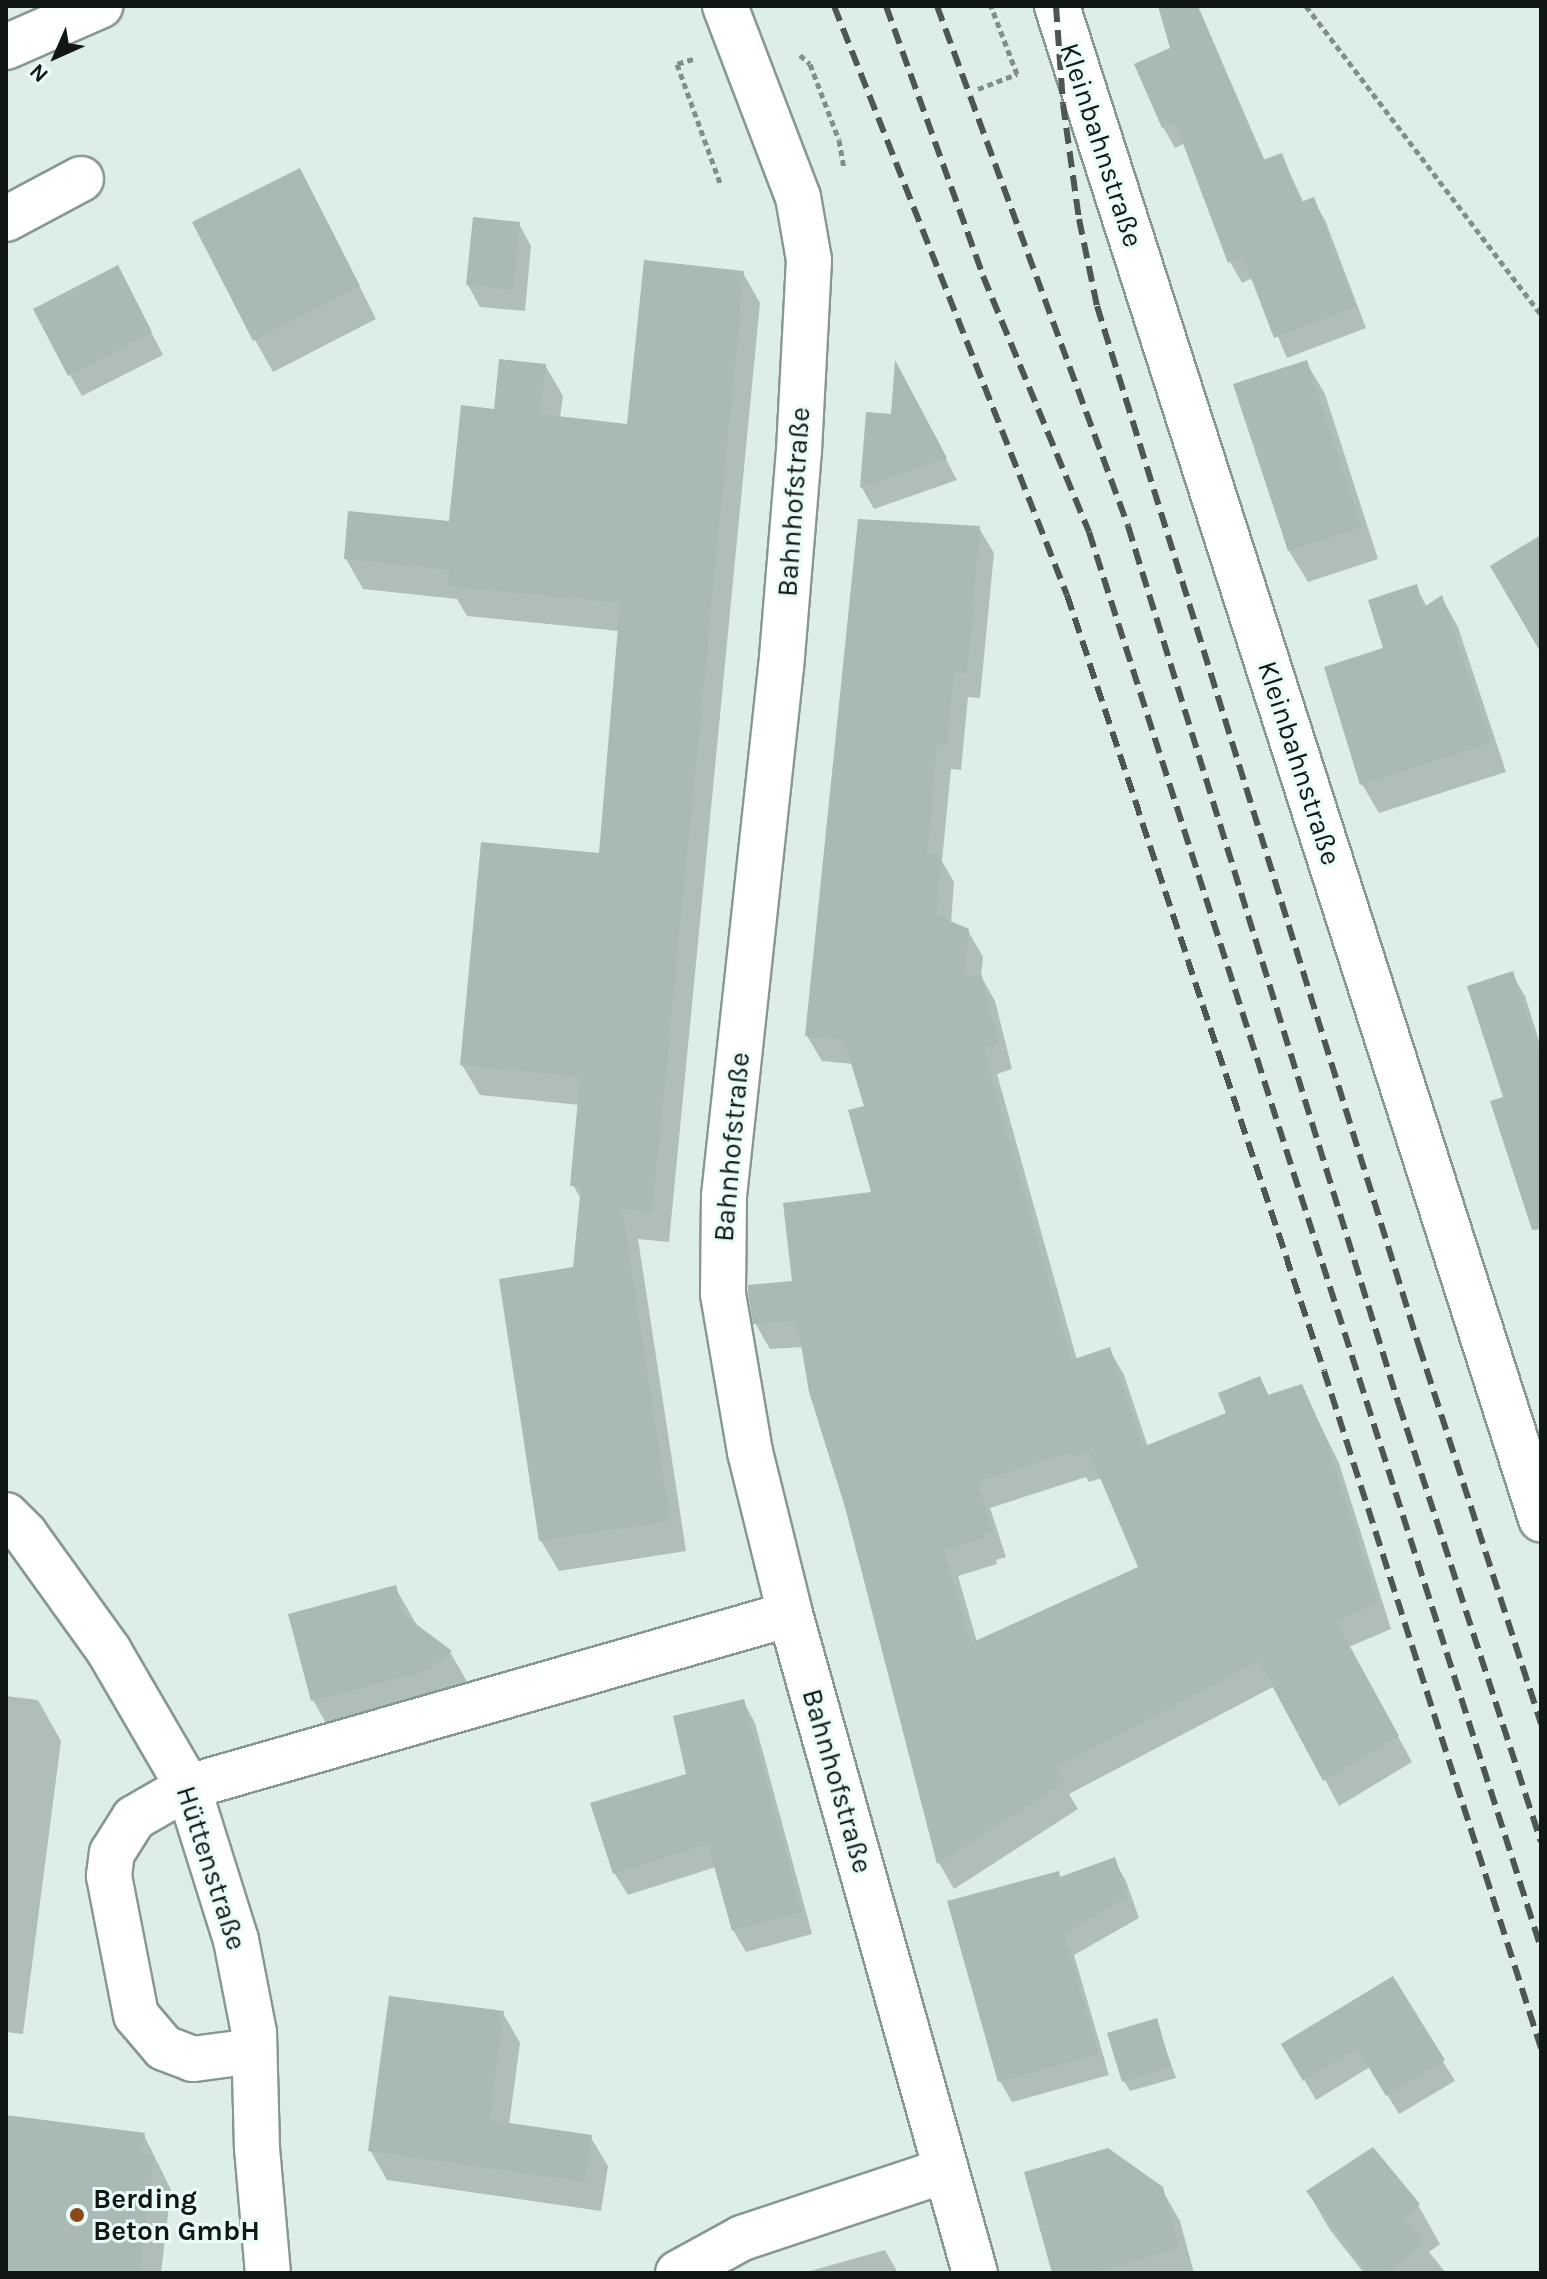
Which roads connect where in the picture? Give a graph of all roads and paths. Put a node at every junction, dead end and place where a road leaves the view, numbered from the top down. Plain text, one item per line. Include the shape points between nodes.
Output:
1 (100, 6) edge
2 (725, 6) edge
3 (991, 6) edge
4 (1057, 6) edge
5 (1306, 6) edge
6 (6, 47) edge
7 (707, 55) dead end
8 (810, 64) dead end
9 (978, 89) dead end
10 (839, 140) dead end
11 (81, 179) dead end
12 (720, 183) dead end
13 (6, 219) edge
14 (1541, 314) edge
15 (6, 1515) edge
16 (1541, 1519) edge
17 (790, 1614) junction
18 (188, 1787) junction
19 (254, 2051) junction
20 (946, 2170) junction
21 (268, 2273) edge
22 (678, 2273) edge
23 (975, 2273) edge

1 - 6 street
2 - 17 street, Bahnhofstraße via 798,197 809,260 781,667 724,1196 723,1294 750,1452
3 - 9 path via 1017,74
4 - 16 street, Kleinbahnstraße
5 - 14 path
7 - 12 path via 677,64
8 - 10 path
11 - 13 street
15 - 18 street, Hüttenstraße via 109,1651
17 - 18 street
17 - 20 street, Bahnhofstraße
18 - 19 street, Hüttenstraße via 236,1940
18 - 19 street via 134,1818 112,1853 109,1876 136,2015 164,2048 193,2059
19 - 21 street, Hüttenstraße
20 - 22 street via 742,2238
20 - 23 street, Bahnhofstraße

